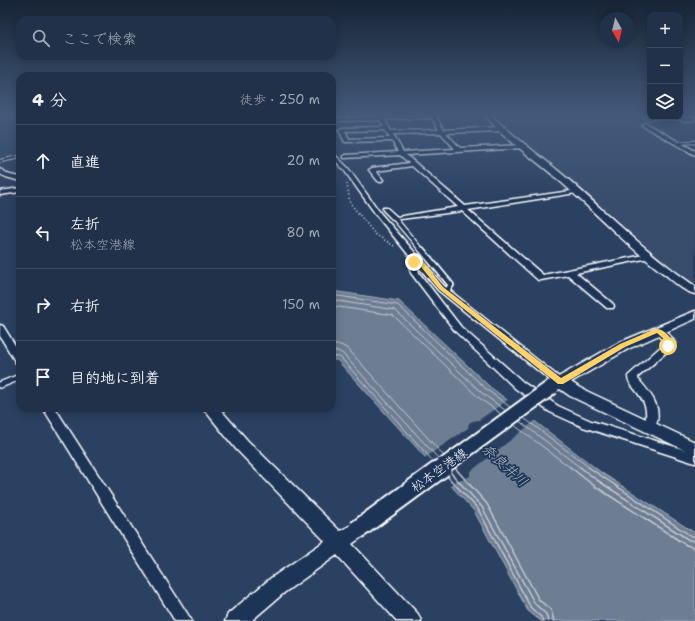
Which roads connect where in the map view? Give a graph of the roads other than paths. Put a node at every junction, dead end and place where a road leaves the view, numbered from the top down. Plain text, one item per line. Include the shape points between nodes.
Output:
1 (396, 145) edge
2 (455, 145) edge
3 (680, 145) edge
4 (522, 146) joint
5 (459, 150) junction
6 (695, 153) edge
7 (402, 154) junction
8 (346, 157) dead end
9 (16, 158) edge
10 (336, 158) edge
11 (0, 161) edge
12 (414, 164) junction
13 (0, 171) edge
14 (16, 178) edge
15 (380, 180) dead end
16 (16, 191) edge
17 (576, 191) junction
18 (0, 193) edge
19 (385, 209) dead end
20 (462, 209) junction
21 (395, 219) junction
22 (649, 256) junction
23 (417, 257) junction
24 (568, 272) junction
25 (695, 290) edge
26 (446, 292) junction
27 (610, 306) dead end
28 (695, 315) edge
29 (0, 328) edge
30 (658, 330) junction
31 (16, 354) edge
32 (16, 379) edge
33 (0, 385) edge
34 (556, 385) junction
35 (53, 412) edge
36 (213, 412) edge
37 (649, 428) junction
38 (695, 449) edge
39 (695, 458) edge
40 (339, 543) junction
41 (184, 621) edge
42 (235, 621) edge
43 (411, 621) edge

1 - 7 street
2 - 5 street
3 - 6 street
4 - 5 street
4 - 17 street
5 - 7 street
7 - 8 street
7 - 12 street
9 - 11 lane
10 - 23 street via 379,215
12 - 15 street via 372,170
12 - 20 street
13 - 14 street
16 - 18 street
17 - 20 street
17 - 22 street
19 - 21 street
20 - 21 street
20 - 24 street via 541,278
21 - 26 lane via 451,285
22 - 24 street
22 - 25 street
23 - 26 street
23 - 39 street via 413,266 415,273 436,302 458,328 520,386 554,409 587,424
24 - 27 street
26 - 34 street
28 - 30 street, 松本空港線
29 - 31 street
30 - 34 street, 松本空港線 via 623,346
30 - 37 street via 670,343 633,376 633,380 653,407 653,419
32 - 33 lane
34 - 37 street
34 - 40 street, 松本空港線, bridge
35 - 41 street
36 - 40 street via 242,445
37 - 38 street
40 - 42 street, 松本空港線 via 278,585
40 - 43 street

